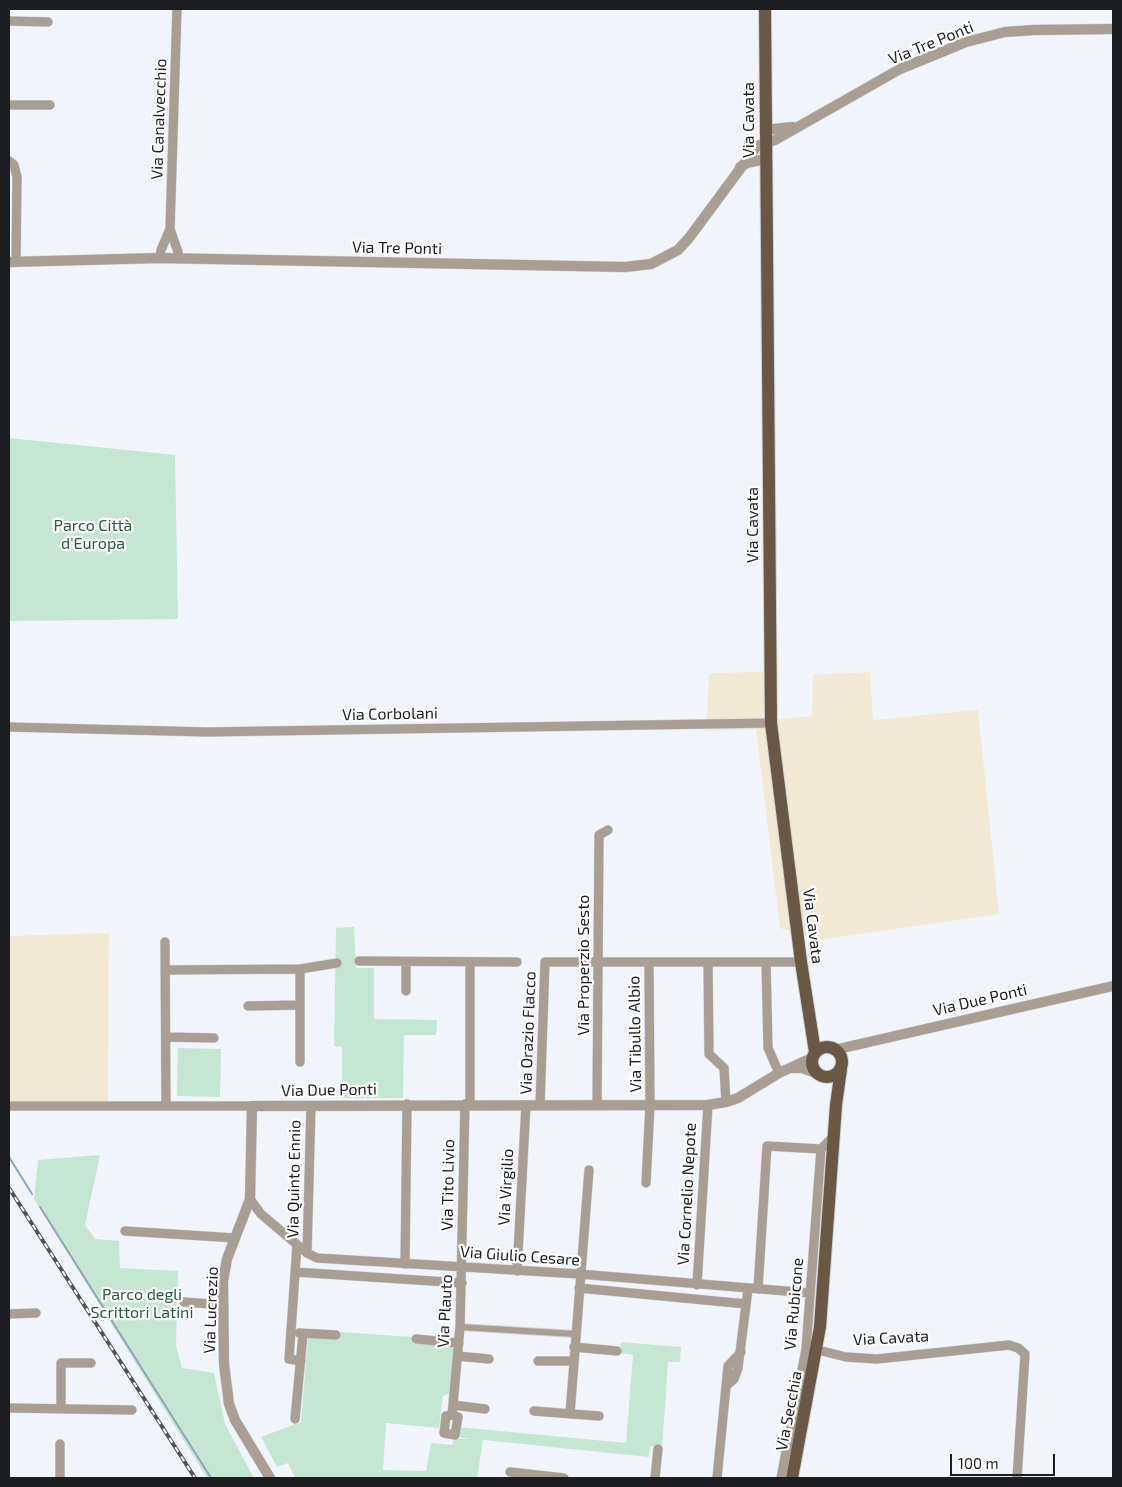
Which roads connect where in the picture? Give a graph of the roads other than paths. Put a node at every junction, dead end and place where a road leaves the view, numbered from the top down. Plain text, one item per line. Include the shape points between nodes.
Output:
1 (177, 9) edge
2 (765, 9) edge
3 (9, 21) edge
4 (48, 22) dead end
5 (1113, 29) edge
6 (9, 105) edge
7 (50, 105) dead end
8 (801, 125) junction
9 (765, 130) junction
10 (765, 143) junction
11 (765, 159) junction
12 (9, 161) edge
13 (740, 168) junction
14 (170, 229) junction
15 (160, 258) junction
16 (178, 259) junction
17 (13, 262) edge
18 (771, 723) junction
19 (9, 727) edge
20 (608, 830) dead end
21 (165, 942) dead end
22 (360, 961) dead end
23 (406, 962) junction
24 (517, 962) dead end
25 (599, 962) junction
26 (708, 962) junction
27 (766, 962) junction
28 (801, 962) junction
29 (337, 963) dead end
30 (470, 963) junction
31 (649, 963) junction
32 (300, 969) junction
33 (166, 970) junction
34 (1113, 986) edge
35 (406, 990) dead end
36 (300, 1004) junction
37 (248, 1006) dead end
38 (166, 1038) junction
39 (214, 1038) dead end
40 (828, 1055) junction
41 (300, 1062) dead end
42 (783, 1071) junction
43 (822, 1076) junction
44 (726, 1102) junction
45 (407, 1104) junction
46 (467, 1104) junction
47 (526, 1105) junction
48 (540, 1105) junction
49 (597, 1105) junction
50 (650, 1105) junction
51 (708, 1105) junction
52 (836, 1105) junction
53 (9, 1106) edge
54 (166, 1106) junction
55 (252, 1106) junction
56 (311, 1106) junction
57 (835, 1135) junction
58 (821, 1149) junction
59 (589, 1170) dead end
60 (646, 1182) dead end
61 (250, 1199) junction
62 (125, 1231) dead end
63 (235, 1238) junction
64 (297, 1245) junction
65 (307, 1253) junction
66 (405, 1264) junction
67 (462, 1266) junction
68 (517, 1271) junction
69 (295, 1272) junction
70 (579, 1274) junction
71 (462, 1284) junction
72 (697, 1285) junction
73 (579, 1288) junction
74 (748, 1289) junction
75 (758, 1289) junction
76 (810, 1293) junction
77 (184, 1302) dead end
78 (746, 1304) junction
79 (224, 1305) junction
80 (9, 1314) edge
81 (36, 1314) dead end
82 (460, 1327) junction
83 (291, 1332) junction
84 (303, 1334) junction
85 (575, 1334) junction
86 (336, 1335) dead end
87 (416, 1339) dead end
88 (459, 1343) junction
89 (574, 1347) junction
90 (818, 1350) junction
91 (616, 1351) dead end
92 (458, 1356) junction
93 (489, 1359) dead end
94 (301, 1360) junction
95 (538, 1361) dead end
96 (573, 1361) junction
97 (91, 1363) dead end
98 (9, 1408) edge
99 (61, 1409) junction
100 (485, 1409) dead end
101 (132, 1410) dead end
102 (534, 1411) dead end
103 (570, 1414) junction
104 (599, 1416) dead end
105 (295, 1419) dead end
106 (60, 1444) dead end
107 (658, 1449) dead end
108 (510, 1472) dead end
109 (536, 1477) edge
110 (60, 1478) edge
111 (270, 1478) edge
112 (564, 1478) edge
113 (655, 1478) edge
114 (717, 1478) edge
115 (781, 1478) edge
116 (792, 1478) edge
117 (1017, 1478) edge

1 - 14 street, Via Canalvecchio
2 - 9 main road, Via Cavata
3 - 4 street
5 - 8 street, Via Tre Ponti via 1005,32 966,42 900,69
6 - 7 street
8 - 9 street, Via Tre Ponti
8 - 10 street, Via Tre Ponti
9 - 10 main road, Via Cavata
10 - 11 main road, Via Cavata
10 - 13 street, Via Tre Ponti via 757,146
11 - 13 street
11 - 18 main road, Via Cavata
12 - 17 street via 14,164 18,177
13 - 16 street, Via Tre Ponti via 678,250 666,258 637,266
14 - 15 street, Via Canalvecchio
14 - 16 street, Via Canalvecchio
15 - 16 street, Via Tre Ponti
15 - 17 street, Via Tre Ponti
18 - 19 street, Via Corbolani via 207,732
18 - 28 main road, Via Cavata
20 - 25 street, Via Properzio Sesto via 599,835
21 - 33 street
22 - 23 street
23 - 30 street
23 - 35 street
24 - 30 street
25 - 31 street
25 - 48 street, Via Orazio Flacco via 545,962
25 - 49 street, Via Properzio Sesto
26 - 27 street
26 - 31 street
26 - 44 street via 709,1054 724,1068
27 - 28 street
27 - 42 street via 768,1048
28 - 40 main road, Via Cavata via 813,1038
29 - 32 street
30 - 46 street, Via Tito Livio
31 - 50 street, Via Tibullo Albio
32 - 33 street
32 - 36 street
33 - 38 street
34 - 40 street, Via Due Ponti via 854,1044
36 - 37 street
36 - 41 street
38 - 39 street
38 - 54 street
40 - 42 street, Via Due Ponti
40 - 43 main road via 815,1068
40 - 43 main road via 833,1077
40 - 52 main road
42 - 43 street via 802,1068
42 - 44 street, Via Due Ponti
43 - 52 main road via 833,1092
44 - 51 street, Via Due Ponti
45 - 46 street, Via Due Ponti
45 - 56 street, Via Due Ponti
45 - 66 street
46 - 47 street, Via Due Ponti
46 - 67 street, Via Tito Livio
47 - 48 street, Via Due Ponti
47 - 68 street, Via Virgilio
48 - 49 street, Via Due Ponti
49 - 50 street, Via Due Ponti
50 - 51 street, Via Due Ponti
50 - 60 street
51 - 72 street, Via Cornelio Nepote
52 - 57 main road
53 - 54 street, Via Due Ponti
54 - 55 street, Via Due Ponti
55 - 56 street, Via Due Ponti
55 - 61 street, Via Lucrezio
56 - 65 street, Via Quinto Ennio
57 - 58 street
57 - 90 main road
58 - 75 street via 767,1146
58 - 76 street, Via Rubicone
59 - 70 street
61 - 63 street, Via Lucrezio
61 - 64 street, Via Giulio Cesare via 261,1214
62 - 63 street
63 - 79 street, Via Lucrezio via 223,1281
64 - 65 street, Via Giulio Cesare
64 - 69 street
65 - 66 street, Via Giulio Cesare via 317,1258
66 - 67 street, Via Giulio Cesare
67 - 68 street, Via Giulio Cesare
67 - 71 street, Via Plauto
68 - 70 street, Via Giulio Cesare
69 - 71 street, Via Giulio Cesare
69 - 83 street
70 - 72 street, Via Giulio Cesare
70 - 73 street
71 - 82 street, Via Plauto
72 - 74 street, Via Giulio Cesare
73 - 78 street, Via Giulio Cesare
73 - 85 street
74 - 75 street, Via Giulio Cesare
74 - 78 street
75 - 76 street, Via Giulio Cesare
76 - 115 street, Via Rubicone via 806,1349
77 - 79 street
78 - 114 street via 741,1352 734,1379 726,1386
79 - 111 street, Via Lucrezio via 224,1364 229,1404
80 - 81 street
82 - 85 street
82 - 88 street, Via Plauto
83 - 84 street
83 - 94 street via 289,1359
84 - 86 street
84 - 94 street
85 - 89 street
87 - 88 street
88 - 92 street, Via Plauto
89 - 91 street
89 - 96 street
90 - 116 main road, Via Secchia
90 - 117 street, Via Cavata via 846,1357 877,1359 1009,1345 1018,1348 1025,1354
92 - 93 street, Via Plauto
92 - 100 street, Via Plauto via 453,1410
94 - 105 street
95 - 96 street
96 - 103 street
97 - 99 street via 61,1363
98 - 99 street
99 - 101 street
102 - 103 street
103 - 104 street
106 - 110 street
107 - 113 street
108 - 109 street
109 - 112 street

